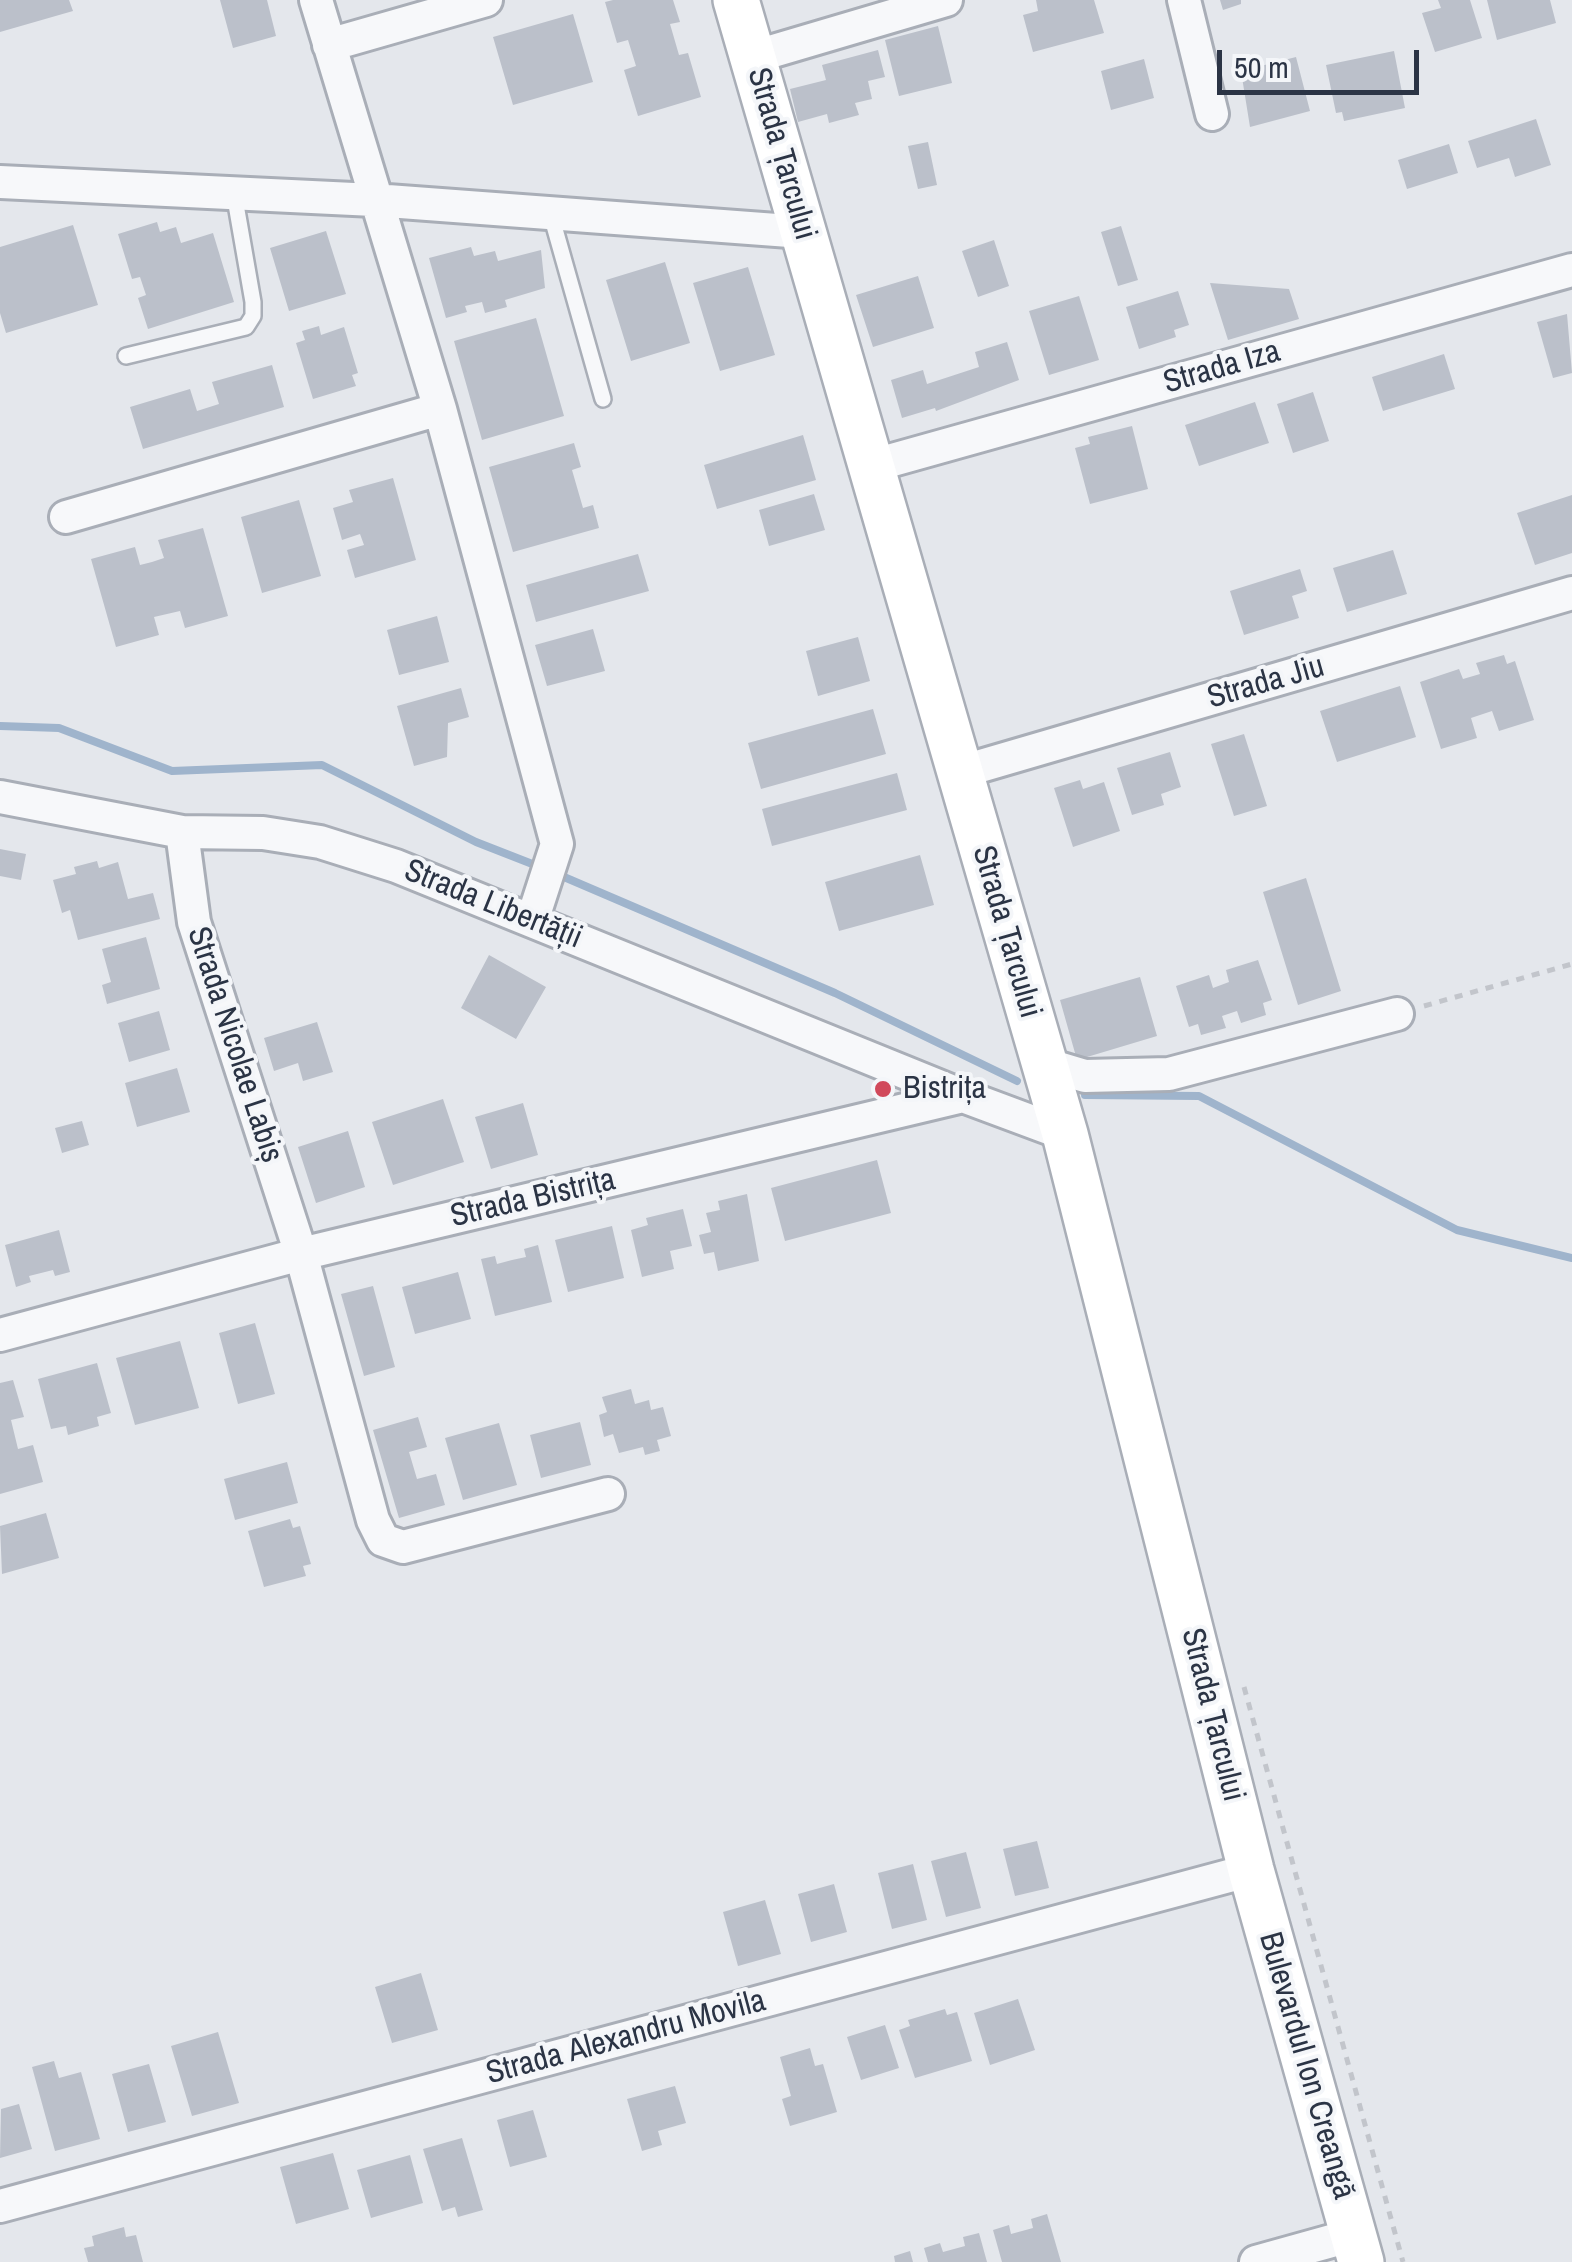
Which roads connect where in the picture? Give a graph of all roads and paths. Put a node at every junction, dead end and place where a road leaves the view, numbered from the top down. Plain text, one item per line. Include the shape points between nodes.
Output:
1 (316, 0) edge
2 (486, 0) edge
3 (736, 0) edge
4 (946, 0) edge
5 (1184, 0) edge
6 (329, 44) junction
7 (753, 58) junction
8 (1212, 114) dead end
9 (0, 182) edge
10 (234, 193) junction
11 (374, 200) junction
12 (552, 215) junction
13 (804, 232) junction
14 (1572, 270) edge
15 (126, 356) dead end
16 (603, 399) dead end
17 (440, 409) junction
18 (871, 466) junction
19 (66, 517) dead end
20 (1572, 593) edge
21 (960, 772) junction
22 (0, 797) edge
23 (182, 832) junction
24 (532, 921) junction
25 (1572, 964) edge
26 (1397, 1014) joint
27 (1044, 1064) junction
28 (964, 1096) junction
29 (1065, 1134) junction
30 (301, 1254) junction
31 (0, 1334) edge
32 (608, 1494) dead end
33 (1251, 1870) junction
34 (0, 2206) edge
35 (1357, 2249) edge
36 (1256, 2262) edge

1 - 6 street
2 - 6 street
3 - 7 street, Strada Țarcului
4 - 7 street
5 - 8 street
6 - 11 street
7 - 13 street, Strada Țarcului
9 - 10 street
10 - 11 street
10 - 15 lane via 254,302 246,327
11 - 12 street
11 - 17 street
12 - 13 street
12 - 16 lane
13 - 18 street, Strada Țarcului
14 - 18 street, Strada Iza
17 - 19 street
17 - 24 street via 557,844
18 - 21 street, Strada Țarcului
20 - 21 street, Strada Jiu
21 - 27 street, Strada Țarcului
22 - 23 street, Strada Libertății
23 - 24 street, Strada Libertății via 320,842
23 - 30 street, Strada Nicolae Labiș via 194,922
24 - 28 street, Strada Libertății
25 - 26 path
26 - 27 street via 1169,1074 1085,1076
27 - 29 street, Strada Țarcului
28 - 29 street
28 - 30 street, Strada Bistrița
29 - 33 street, Strada Țarcului
30 - 31 street, Strada Bistrița
30 - 32 street, Strada Nicolae Labiș via 383,1540 403,1548
33 - 34 street, Strada Alexandru Movila
33 - 35 street, Bulevardul Ion Creangă
35 - 36 street

